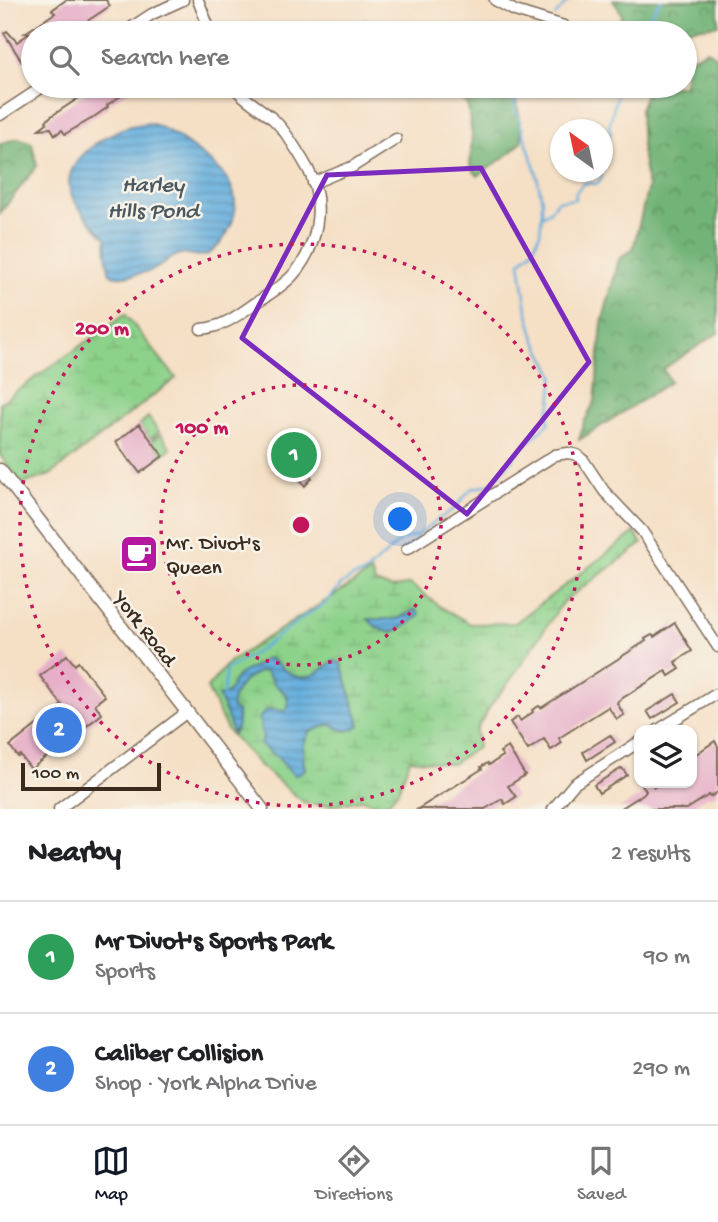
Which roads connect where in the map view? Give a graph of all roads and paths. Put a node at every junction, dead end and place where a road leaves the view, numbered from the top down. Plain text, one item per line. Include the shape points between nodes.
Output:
1 (183, 0) edge
2 (198, 0) edge
3 (495, 0) edge
4 (141, 21) edge
5 (206, 21) edge
6 (548, 21) edge
7 (26, 98) edge
8 (245, 98) edge
9 (0, 115) edge
10 (396, 139) dead end
11 (313, 183) junction
12 (201, 329) dead end
13 (0, 470) edge
14 (407, 549) dead end
15 (718, 647) edge
16 (718, 693) edge
17 (187, 712) junction
18 (666, 725) edge
19 (634, 745) edge
20 (59, 809) edge
21 (262, 809) edge
22 (552, 809) edge

1 - 4 street
2 - 5 street
3 - 6 street
7 - 9 street
8 - 11 street via 278,123
10 - 11 street via 352,167
11 - 12 street via 315,234 293,275 226,323
13 - 17 street, York Road
14 - 15 street via 555,455 573,453 642,531
16 - 18 street
17 - 20 street
17 - 21 street, York Road
19 - 22 street via 574,784

